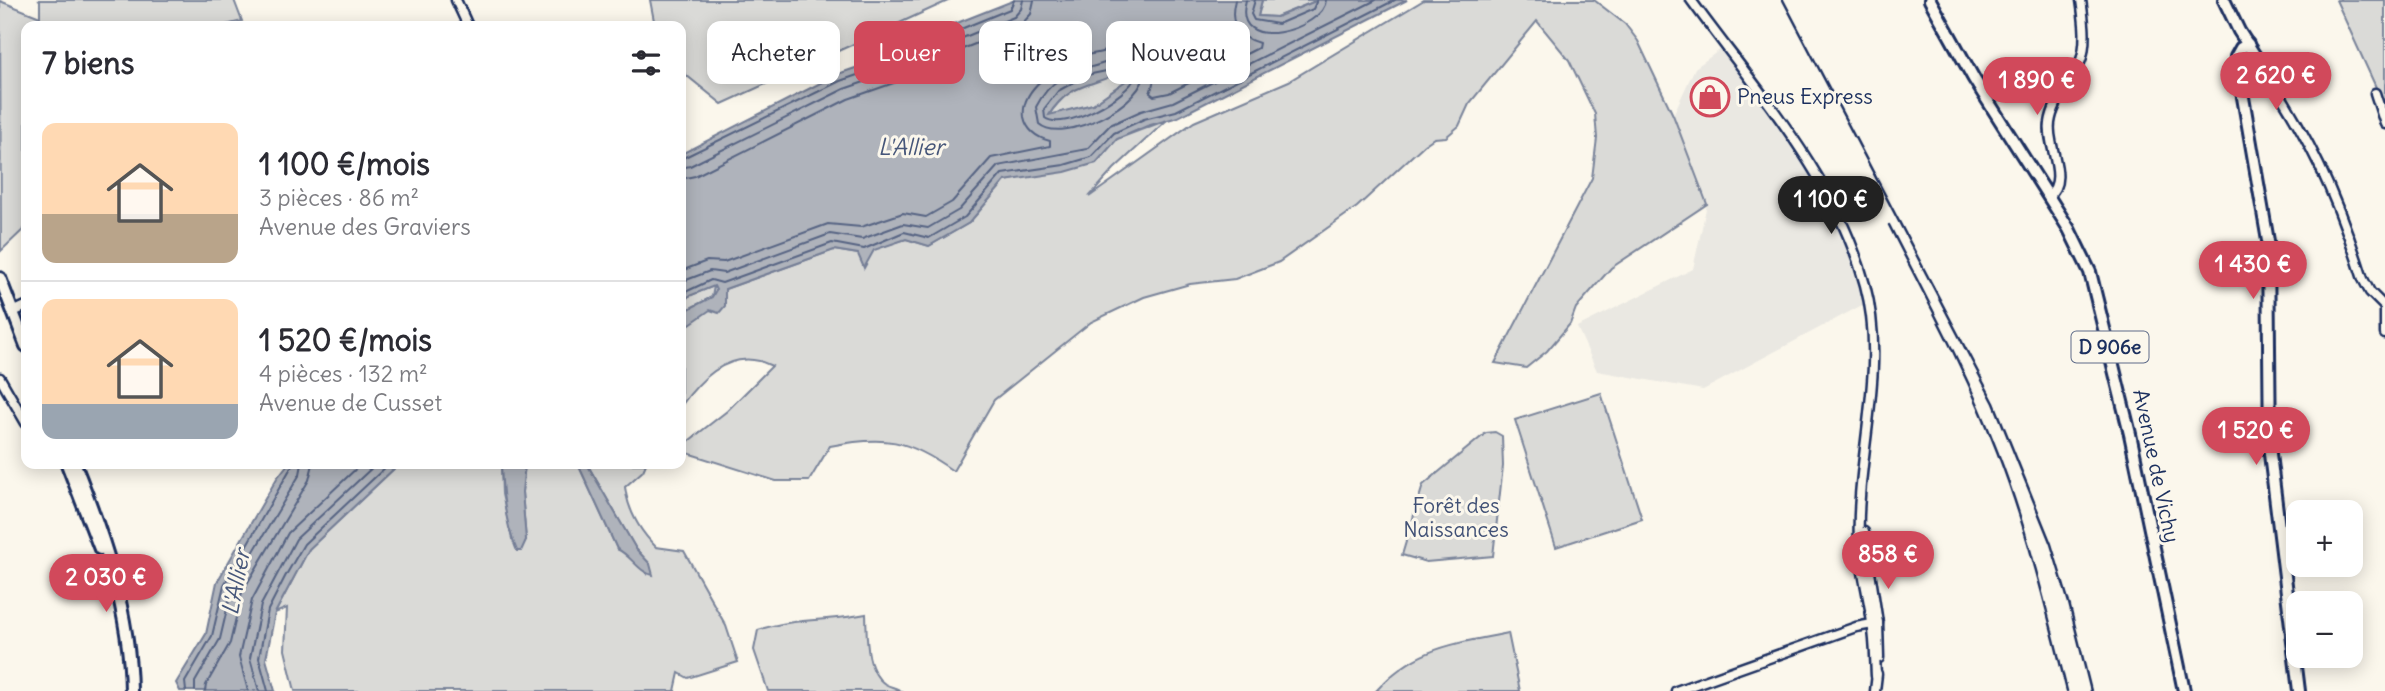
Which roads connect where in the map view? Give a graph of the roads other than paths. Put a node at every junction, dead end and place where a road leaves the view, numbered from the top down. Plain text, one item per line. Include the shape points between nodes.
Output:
1 (456, 0) edge
2 (1691, 0) edge
3 (1930, 0) edge
4 (2081, 0) edge
5 (2224, 0) edge
6 (466, 21) edge
7 (2248, 44) junction
8 (2257, 59) junction
9 (2238, 75) junction
10 (2375, 93) dead end
11 (2385, 124) edge
12 (2048, 196) junction
13 (0, 278) edge
14 (2385, 308) edge
15 (21, 309) edge
16 (13, 313) junction
17 (21, 333) edge
18 (2385, 334) edge
19 (0, 378) edge
20 (21, 414) edge
21 (69, 469) edge
22 (77, 469) edge
23 (110, 567) junction
24 (1875, 624) junction
25 (131, 691) edge
26 (1676, 691) edge
27 (1875, 691) edge
28 (2184, 691) edge
29 (2299, 691) edge

1 - 6 street
2 - 24 street via 1816,176 1857,259 1870,305 1874,350 1862,505
3 - 12 main road, Avenue de Vichy / D 906e
4 - 12 street via 2085,39 2080,63 2049,124 2058,173 2056,187
5 - 7 main road
7 - 8 main road
7 - 9 main road via 2236,57
8 - 9 main road
8 - 14 street via 2292,111 2328,180 2363,279
9 - 29 main road via 2268,241 2270,454
10 - 11 street
12 - 28 main road, Avenue de Vichy / D 906e via 2079,248 2098,298
13 - 16 main road
14 - 18 street
15 - 16 street
16 - 17 main road
19 - 20 street
21 - 23 main road
22 - 23 main road
23 - 25 main road via 125,627
24 - 26 street
24 - 27 street via 1881,647

